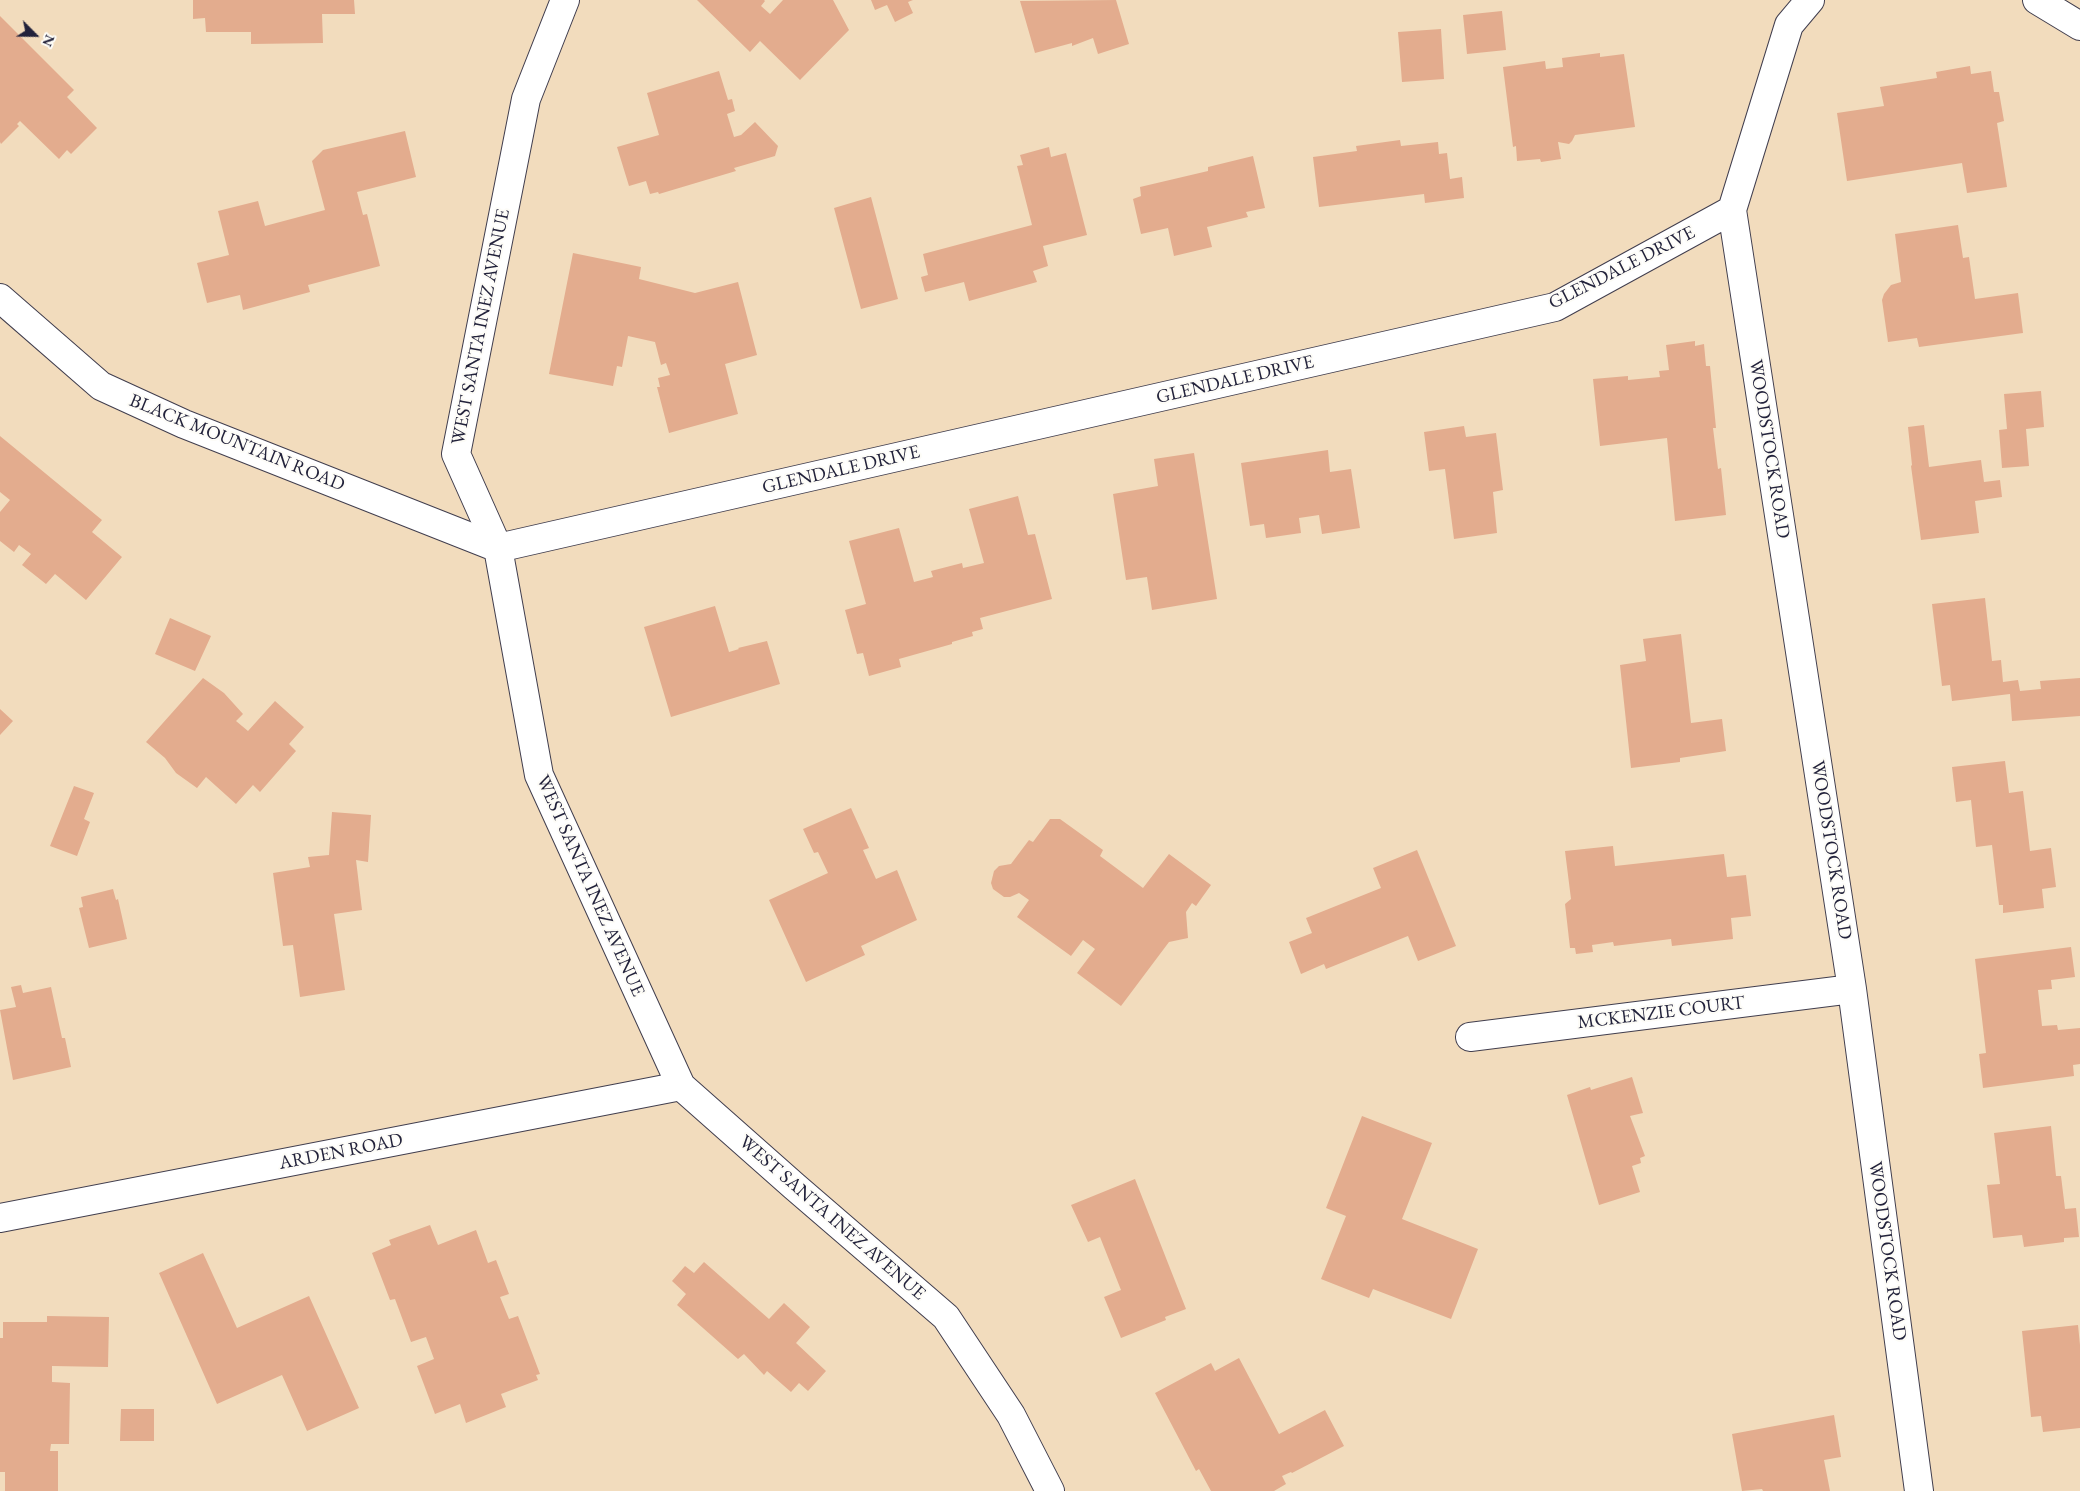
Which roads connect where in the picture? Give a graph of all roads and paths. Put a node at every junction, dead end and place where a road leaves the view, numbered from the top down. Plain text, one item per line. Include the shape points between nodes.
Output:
1 (565, 0) edge
2 (1810, 0) edge
3 (2037, 0) edge
4 (2080, 26) edge
5 (1732, 210) junction
6 (0, 298) edge
7 (498, 548) junction
8 (1852, 989) junction
9 (1470, 1038) dead end
10 (681, 1086) junction
11 (0, 1218) edge
12 (1050, 1491) edge
13 (1919, 1491) edge

1 - 7 street, WEST SANTA INEZ AVENUE via 526,99 456,454
2 - 5 street via 1789,25
3 - 4 street
5 - 7 street, GLENDALE DRIVE via 1555,307
5 - 8 street, WOODSTOCK ROAD
6 - 7 street, BLACK MOUNTAIN ROAD via 101,386 184,424
7 - 10 street, WEST SANTA INEZ AVENUE via 538,775
8 - 9 street, MCKENZIE COURT
8 - 13 street, WOODSTOCK ROAD
10 - 11 street, ARDEN ROAD
10 - 12 street, WEST SANTA INEZ AVENUE via 946,1317 1011,1415

